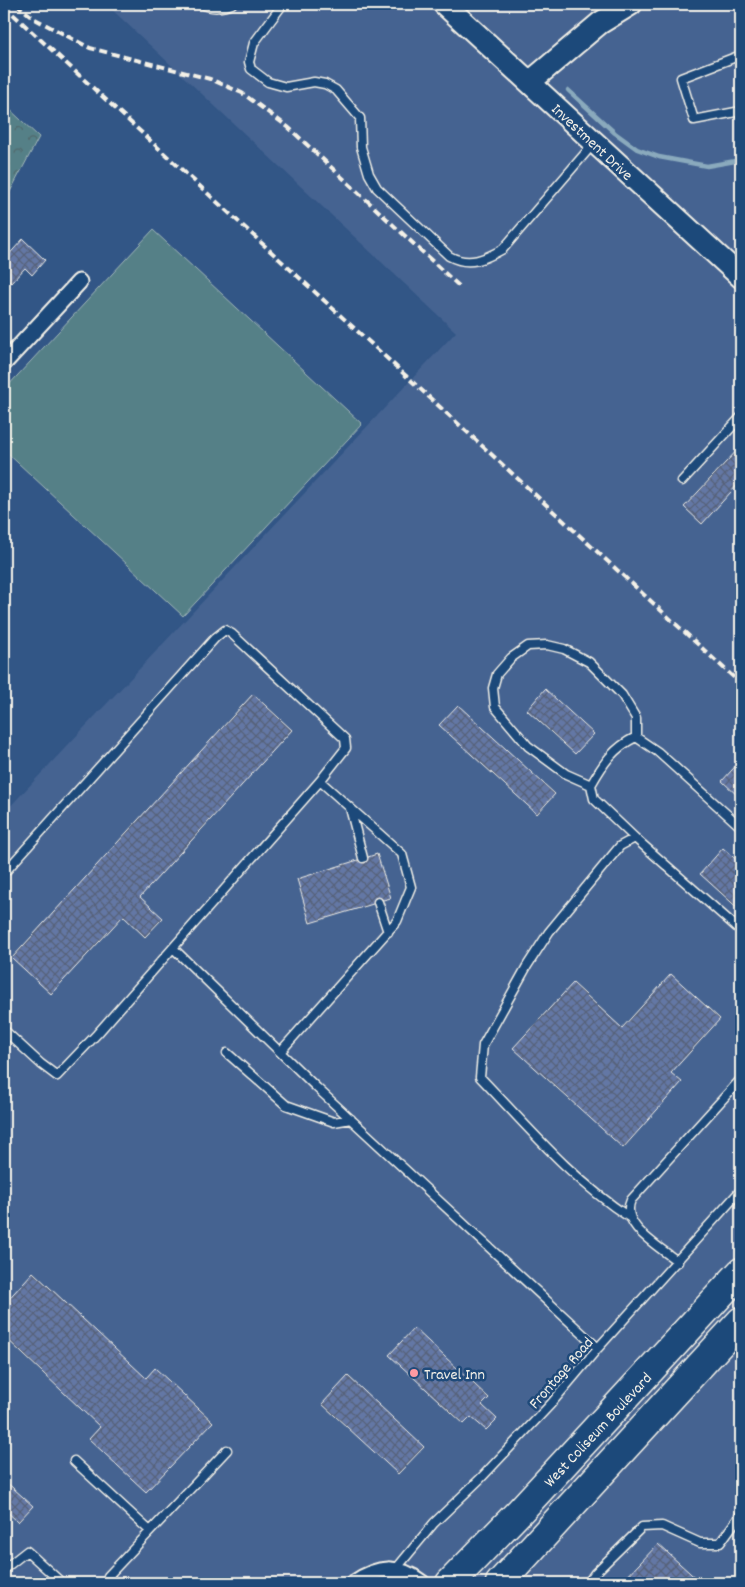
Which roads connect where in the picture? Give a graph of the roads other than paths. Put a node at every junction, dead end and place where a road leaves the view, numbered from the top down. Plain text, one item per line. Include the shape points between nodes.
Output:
1 (202, 4) edge
2 (232, 4) edge
3 (283, 4) edge
4 (444, 4) edge
5 (631, 4) edge
6 (741, 55) edge
7 (530, 82) junction
8 (741, 111) edge
9 (595, 143) junction
10 (741, 277) edge
11 (79, 282) dead end
12 (4, 363) edge
13 (741, 417) edge
14 (682, 481) dead end
15 (636, 737) junction
16 (320, 781) junction
17 (591, 785) junction
18 (350, 808) junction
19 (741, 827) edge
20 (635, 838) junction
21 (363, 858) dead end
22 (4, 873) edge
23 (378, 902) dead end
24 (741, 931) edge
25 (388, 932) junction
26 (173, 948) junction
27 (4, 1030) edge
28 (280, 1052) junction
29 (227, 1053) dead end
30 (741, 1079) edge
31 (351, 1119) junction
32 (741, 1190) edge
33 (629, 1217) junction
34 (678, 1262) junction
35 (741, 1272) edge
36 (741, 1321) edge
37 (598, 1348) junction
38 (227, 1450) dead end
39 (74, 1461) dead end
40 (741, 1514) edge
41 (150, 1531) junction
42 (4, 1569) edge
43 (396, 1569) junction
44 (62, 1583) edge
45 (115, 1583) edge
46 (354, 1583) edge
47 (422, 1583) edge
48 (450, 1583) edge
49 (500, 1583) edge
50 (588, 1583) edge

1 - 2 lane via 225,7
3 - 9 lane via 254,42 249,62 251,69 268,82 286,87 314,82 336,90 360,118 361,147 377,188 457,261 483,260 503,249
4 - 7 street, Investment Drive
5 - 7 street via 600,23
6 - 8 lane via 682,78 694,120
7 - 9 street, Investment Drive
9 - 10 street, Investment Drive
11 - 12 street
13 - 14 lane
15 - 17 lane via 609,756
15 - 17 lane via 636,718 622,695 589,662 564,649 546,645 528,646 511,658 497,674 492,688 495,707 528,746 566,774
15 - 19 lane via 658,752
16 - 18 lane
16 - 22 lane via 346,748 345,739 225,630
16 - 26 lane
17 - 20 lane via 594,799
18 - 21 lane
18 - 25 lane via 402,854 411,887 397,921
20 - 24 lane
20 - 33 lane via 620,846 549,932 483,1045 480,1077 574,1174 604,1201
23 - 25 lane
25 - 28 lane
26 - 27 lane via 57,1076
26 - 28 lane
28 - 31 lane
29 - 31 lane via 286,1106 334,1122
30 - 33 lane via 631,1200 627,1208
31 - 37 lane
32 - 34 lane, Frontage Road
33 - 34 lane via 636,1227
34 - 37 lane, Frontage Road
35 - 48 highway, West Coliseum Boulevard via 520,1512
36 - 49 highway, West Coliseum Boulevard
37 - 43 lane, Frontage Road via 550,1405 434,1523
38 - 41 lane
39 - 41 lane
40 - 50 lane via 720,1542 700,1544 662,1526 642,1528
41 - 45 lane via 108,1576
42 - 44 lane via 27,1551
43 - 46 street via 376,1571
43 - 47 street

